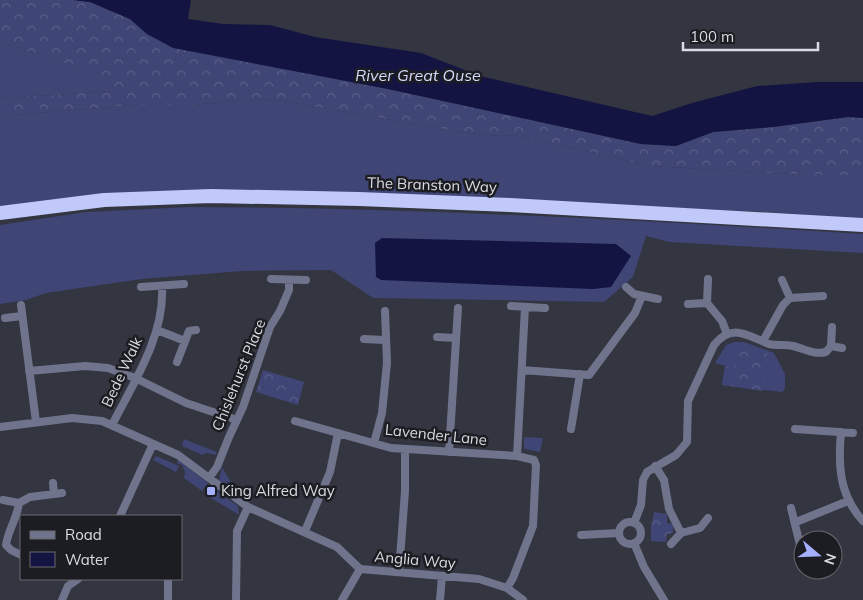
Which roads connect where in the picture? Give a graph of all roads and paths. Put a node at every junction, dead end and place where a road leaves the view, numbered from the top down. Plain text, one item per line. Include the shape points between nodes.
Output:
1 (0, 213) edge
2 (863, 225) edge
3 (271, 279) dead end
4 (708, 279) dead end
5 (289, 280) junction
6 (306, 280) dead end
7 (782, 280) dead end
8 (184, 284) dead end
9 (162, 286) junction
10 (141, 287) dead end
11 (626, 287) dead end
12 (642, 296) junction
13 (823, 296) dead end
14 (790, 298) junction
15 (658, 299) dead end
16 (707, 303) junction
17 (688, 304) dead end
18 (20, 305) dead end
19 (511, 306) dead end
20 (525, 307) junction
21 (458, 308) dead end
22 (546, 308) dead end
23 (385, 311) dead end
24 (22, 316) junction
25 (5, 318) dead end
26 (832, 327) dead end
27 (157, 330) junction
28 (196, 330) dead end
29 (727, 334) junction
30 (437, 337) dead end
31 (455, 338) junction
32 (364, 339) dead end
33 (384, 340) junction
34 (185, 341) junction
35 (763, 341) junction
36 (831, 346) junction
37 (842, 348) dead end
38 (177, 362) dead end
39 (522, 370) junction
40 (29, 372) junction
41 (580, 374) junction
42 (135, 378) junction
43 (237, 420) junction
44 (295, 421) dead end
45 (36, 422) junction
46 (112, 425) junction
47 (0, 427) edge
48 (571, 429) dead end
49 (795, 429) dead end
50 (841, 432) junction
51 (338, 433) junction
52 (853, 433) dead end
53 (374, 443) junction
54 (153, 444) junction
55 (405, 449) junction
56 (449, 452) junction
57 (517, 456) junction
58 (655, 466) junction
59 (209, 478) junction
60 (53, 483) dead end
61 (3, 500) dead end
62 (848, 501) junction
63 (19, 504) junction
64 (248, 507) junction
65 (791, 508) dead end
66 (120, 515) edge
67 (708, 518) dead end
68 (863, 521) edge
69 (796, 522) junction
70 (634, 523) junction
71 (798, 530) edge
72 (305, 531) junction
73 (619, 533) junction
74 (682, 533) junction
75 (581, 535) dead end
76 (634, 543) junction
77 (670, 544) dead end
78 (20, 554) edge
79 (360, 568) junction
80 (399, 572) junction
81 (442, 576) junction
82 (73, 580) edge
83 (168, 580) edge
84 (507, 588) junction
85 (62, 600) edge
86 (168, 600) edge
87 (236, 600) edge
88 (342, 600) edge
89 (440, 600) edge
90 (523, 600) edge
91 (664, 600) edge

1 - 2 highway, The Branston Way via 104,200 211,196 510,205
3 - 5 street
4 - 16 street
5 - 6 street
5 - 43 street, Chislehurst Place via 289,290 270,327
7 - 14 street
8 - 9 street
9 - 10 street
9 - 27 street, Bede Walk via 163,301
11 - 12 street
12 - 15 street
12 - 41 street via 635,313 589,375
13 - 14 street
14 - 35 street
16 - 17 street
16 - 29 street via 722,321
18 - 24 street
19 - 20 street
20 - 22 street
20 - 39 street
21 - 31 street
23 - 33 street
24 - 25 street
24 - 40 street
26 - 36 street
27 - 34 street, Bede Walk
27 - 42 street, Bede Walk
28 - 34 street via 189,331
29 - 35 street via 748,334
29 - 58 street via 714,345 688,401 686,442 676,455
30 - 31 street
31 - 56 street
32 - 33 street
33 - 53 street via 387,363 382,413
34 - 38 street
35 - 36 street via 819,354
36 - 37 street
39 - 41 street
39 - 57 street
40 - 42 street via 85,366 108,368
40 - 45 street
41 - 48 street
42 - 43 street via 186,403
42 - 46 street, Bede Walk
43 - 59 street, Chislehurst Place
44 - 51 street, Lavender Lane
45 - 46 street via 82,418
45 - 47 street
46 - 54 street
49 - 50 street
50 - 52 street
50 - 62 street via 841,481
51 - 53 street, Lavender Lane
51 - 72 street via 330,472
53 - 55 street, Lavender Lane
54 - 59 street via 190,462
54 - 66 street
55 - 56 street, Lavender Lane
55 - 80 street
56 - 57 street, Lavender Lane
57 - 84 street via 530,458 536,465 533,526
58 - 70 street via 643,480 641,505
58 - 74 street via 664,480 669,509
59 - 64 street
60 - 63 street via 58,494 30,497
61 - 63 street
62 - 68 street
62 - 69 street
63 - 78 street via 18,516 6,545
64 - 72 street, Anglia Way
64 - 87 street via 237,531
65 - 69 street
67 - 74 street via 700,528
69 - 71 street
70 - 73 street via 624,524
70 - 76 street via 641,531 640,538
72 - 79 street, Anglia Way via 337,547
73 - 75 street
73 - 76 street via 624,542
74 - 77 street
76 - 91 street
79 - 80 street, Anglia Way
79 - 88 street
80 - 81 street, Anglia Way
81 - 84 street, Anglia Way via 479,579
81 - 89 street
82 - 85 street
83 - 86 street
84 - 90 street, Anglia Way

